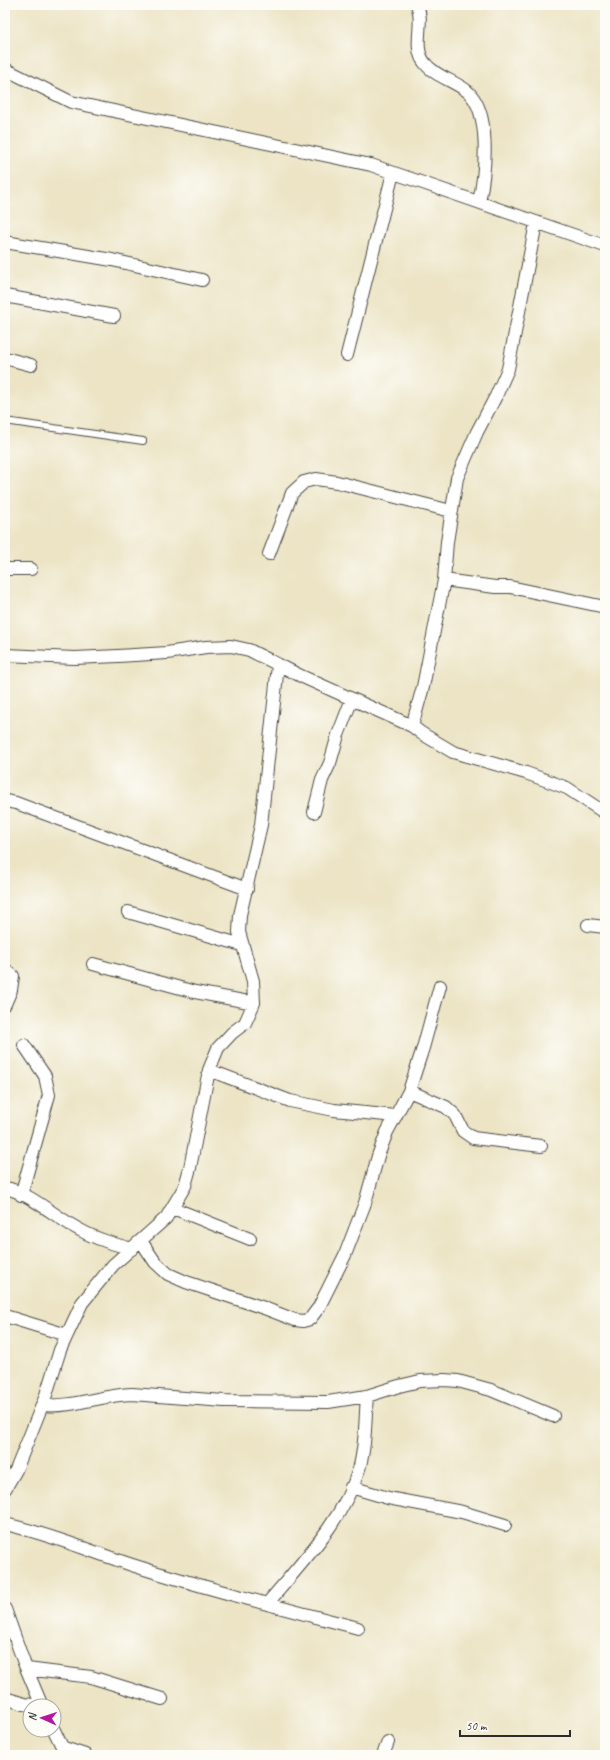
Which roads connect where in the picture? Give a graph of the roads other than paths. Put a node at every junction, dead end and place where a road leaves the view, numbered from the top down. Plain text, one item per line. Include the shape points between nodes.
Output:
1 (417, 5) edge
2 (5, 69) edge
3 (393, 173) junction
4 (479, 202) junction
5 (536, 223) junction
6 (5, 242) edge
7 (605, 246) edge
8 (202, 280) dead end
9 (5, 296) edge
10 (114, 316) dead end
11 (346, 355) dead end
12 (5, 358) edge
13 (31, 365) dead end
14 (5, 421) edge
15 (143, 441) dead end
16 (451, 511) junction
17 (269, 554) dead end
18 (5, 569) edge
19 (31, 569) dead end
20 (444, 580) junction
21 (605, 607) edge
22 (5, 655) edge
23 (278, 665) junction
24 (352, 699) junction
25 (412, 726) junction
26 (5, 801) edge
27 (314, 812) dead end
28 (605, 813) edge
29 (247, 889) junction
30 (128, 912) dead end
31 (588, 925) dead end
32 (605, 927) edge
33 (242, 945) junction
34 (93, 964) dead end
35 (5, 969) edge
36 (440, 986) dead end
37 (254, 1003) junction
38 (5, 1004) edge
39 (24, 1046) dead end
40 (209, 1070) junction
41 (409, 1091) junction
42 (396, 1116) junction
43 (541, 1146) dead end
44 (5, 1188) edge
45 (21, 1195) junction
46 (173, 1208) junction
47 (250, 1239) dead end
48 (141, 1241) junction
49 (132, 1249) junction
50 (5, 1316) edge
51 (67, 1335) junction
52 (366, 1396) junction
53 (42, 1405) junction
54 (553, 1416) dead end
55 (351, 1487) junction
56 (5, 1489) edge
57 (5, 1524) edge
58 (505, 1525) dead end
59 (267, 1604) junction
60 (5, 1609) edge
61 (358, 1628) dead end
62 (27, 1669) junction
63 (5, 1698) edge
64 (38, 1698) edge
65 (162, 1699) dead end
66 (22, 1703) edge
67 (58, 1738) edge
68 (388, 1742) dead end
69 (65, 1752) edge
70 (85, 1755) edge
71 (383, 1755) edge

1 - 4 street via 420,13 419,49 423,62 467,91 481,114 484,180
2 - 3 street via 71,102 371,165
3 - 4 street
3 - 11 street
4 - 5 street
5 - 7 street
5 - 16 street via 508,369 456,478
6 - 8 street via 112,260
9 - 10 street
12 - 13 street
14 - 15 lane
16 - 17 street via 316,479 304,482 292,493
16 - 20 street
18 - 19 street
20 - 21 street via 510,587
20 - 25 street via 423,687
22 - 23 street via 89,657 167,653 231,646 249,650
23 - 24 street
23 - 29 street via 261,825
24 - 25 street
24 - 27 street via 322,780
25 - 28 street via 453,752 567,788
26 - 29 street
29 - 33 street via 240,915 239,932
30 - 33 street
31 - 32 street
33 - 37 street via 253,981
34 - 37 street via 195,992
35 - 38 street via 13,976 14,983
36 - 41 street
37 - 40 street via 245,1022 218,1048
39 - 45 street via 45,1076 49,1095
40 - 42 street via 290,1101 334,1110
40 - 46 street via 190,1168 185,1186
41 - 42 street
41 - 43 street via 446,1107 455,1115 463,1132 473,1138
42 - 48 street via 378,1156 365,1203 345,1255 319,1307 310,1319 295,1320 174,1277 155,1262
44 - 45 street
45 - 49 street via 79,1230
46 - 47 street
46 - 48 street
48 - 49 street
49 - 51 street via 113,1265 82,1303
50 - 51 street
51 - 53 street
52 - 53 street via 305,1403 118,1394 62,1406
52 - 54 street via 420,1381 458,1381 491,1390
52 - 55 street via 362,1450 359,1468
53 - 56 street via 16,1470
55 - 58 street via 388,1498 462,1512
55 - 59 street via 341,1508 314,1547
57 - 59 street via 34,1530 132,1564
59 - 61 street
60 - 62 street
62 - 64 street
62 - 65 street via 91,1677
63 - 66 street
67 - 69 street
68 - 71 street
69 - 70 street

